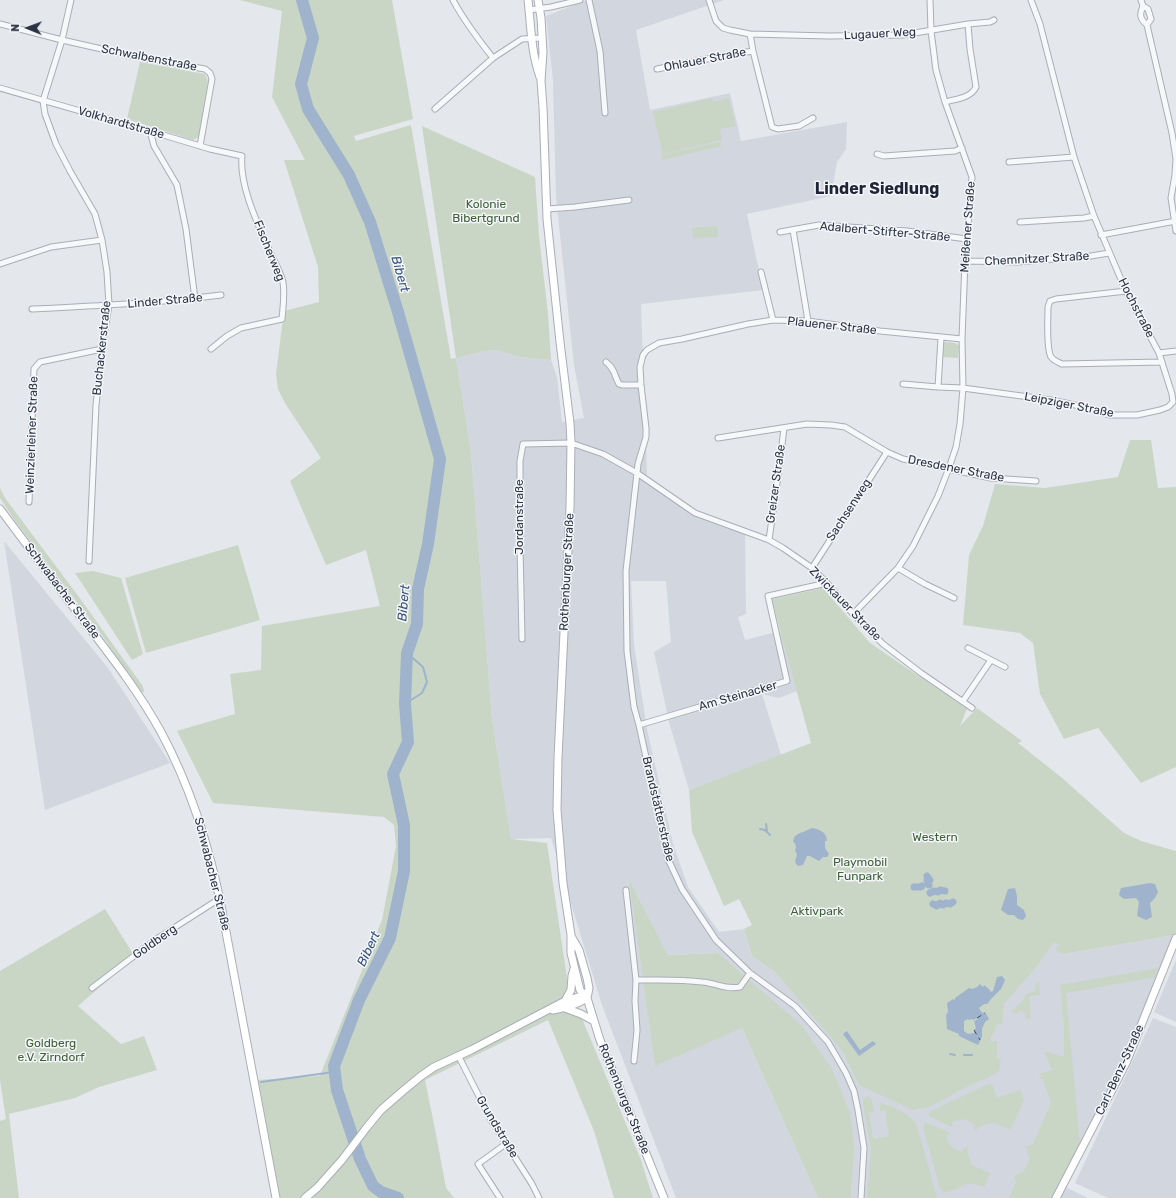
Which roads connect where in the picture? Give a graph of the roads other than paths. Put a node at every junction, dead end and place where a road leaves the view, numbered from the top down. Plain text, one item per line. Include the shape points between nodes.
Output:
1 (71, 0) edge
2 (453, 0) edge
3 (528, 0) edge
4 (538, 0) edge
5 (580, 0) edge
6 (589, 0) edge
7 (709, 0) edge
8 (930, 0) edge
9 (1031, 0) edge
10 (1141, 0) edge
11 (1143, 6) junction
12 (539, 9) junction
13 (529, 10) junction
14 (994, 20) dead end
15 (0, 24) edge
16 (968, 24) junction
17 (1147, 25) junction
18 (931, 31) junction
19 (750, 34) junction
20 (532, 38) junction
21 (542, 38) junction
22 (62, 40) junction
23 (753, 51) junction
24 (493, 58) junction
25 (657, 69) dead end
26 (541, 81) junction
27 (0, 88) edge
28 (43, 101) junction
29 (945, 102) junction
30 (435, 110) dead end
31 (605, 112) dead end
32 (813, 118) dead end
33 (150, 131) junction
34 (200, 146) junction
35 (962, 148) junction
36 (877, 154) dead end
37 (242, 156) joint
38 (1074, 158) junction
39 (1009, 162) dead end
40 (628, 200) dead end
41 (547, 209) junction
42 (1094, 216) junction
43 (1020, 222) dead end
44 (1175, 222) edge
45 (793, 230) junction
46 (1176, 231) edge
47 (780, 232) dead end
48 (1101, 235) junction
49 (967, 239) junction
50 (102, 240) junction
51 (1109, 253) junction
52 (965, 261) junction
53 (0, 264) edge
54 (761, 272) dead end
55 (1126, 291) junction
56 (221, 295) dead end
57 (195, 298) junction
58 (109, 305) junction
59 (32, 309) dead end
60 (772, 320) junction
61 (808, 321) junction
62 (941, 338) junction
63 (962, 339) junction
64 (102, 349) junction
65 (211, 349) dead end
66 (1176, 351) edge
67 (1159, 353) junction
68 (606, 362) dead end
69 (1162, 362) junction
70 (903, 384) dead end
71 (641, 385) junction
72 (938, 387) junction
73 (963, 388) junction
74 (1173, 402) joint
75 (784, 428) junction
76 (718, 438) dead end
77 (571, 444) junction
78 (887, 452) junction
79 (948, 468) junction
80 (637, 473) junction
81 (1036, 481) dead end
82 (29, 502) dead end
83 (0, 509) edge
84 (769, 540) junction
85 (89, 561) dead end
86 (812, 568) junction
87 (898, 568) junction
88 (827, 584) junction
89 (954, 598) dead end
90 (853, 614) junction
91 (522, 639) dead end
92 (968, 648) dead end
93 (991, 660) junction
94 (1005, 667) dead end
95 (963, 701) junction
96 (972, 708) dead end
97 (639, 725) junction
98 (626, 890) dead end
99 (220, 900) junction
100 (571, 935) junction
101 (1176, 938) edge
102 (574, 968) junction
103 (750, 973) junction
104 (636, 980) junction
105 (92, 988) dead end
106 (587, 998) junction
107 (565, 1005) junction
108 (594, 1021) junction
109 (458, 1055) junction
110 (634, 1061) dead end
111 (507, 1144) junction
112 (276, 1198) edge
113 (305, 1198) edge
114 (500, 1198) edge
115 (539, 1198) edge
116 (664, 1198) edge
117 (861, 1198) edge
118 (1056, 1198) edge

1 - 22 street
2 - 24 street via 476,37
3 - 13 street, Rothenburger Straße
4 - 12 street, Rothenburger Straße
5 - 12 street
6 - 31 street via 600,51
7 - 19 street, Lugauer Weg via 716,21 723,28
8 - 18 street, Meißener Straße
9 - 38 street, Hochstraße via 1040,24
10 - 11 street
11 - 17 street via 1140,12 1142,21
11 - 17 street via 1148,9 1151,19
12 - 13 street
12 - 21 street, Rothenburger Straße
13 - 20 street, Rothenburger Straße
14 - 16 street, Lugauer Weg
15 - 22 street, Schwalbenstraße
16 - 18 street, Lugauer Weg
16 - 29 street via 976,87 966,96
17 - 44 street via 1176,159 1171,198
18 - 19 street, Lugauer Weg via 903,35
18 - 29 street, Meißener Straße via 936,70
19 - 23 street, Ohlauer Straße
20 - 21 street
20 - 24 street via 522,39
20 - 26 street, Rothenburger Straße via 534,62
21 - 26 street, Rothenburger Straße
22 - 28 street
22 - 34 street, Schwalbenstraße via 205,69 212,79
23 - 25 street, Ohlauer Straße
23 - 32 street, Ohlauer Straße via 772,127 778,129 799,126
24 - 30 street
26 - 41 street, Rothenburger Straße
27 - 28 street, Volkhardtstraße
28 - 33 street, Volkhardtstraße
28 - 50 street, Buchackerstraße via 56,144 96,214
29 - 35 street, Meißener Straße
33 - 34 street, Volkhardtstraße
33 - 57 street via 154,146 177,185
34 - 37 street, Volkhardtstraße
35 - 36 street via 955,151 884,156
35 - 49 street, Meißener Straße via 972,178
37 - 65 street, Fischerweg via 241,164 247,193 283,281 282,319 241,328
38 - 39 street
38 - 42 street, Hochstraße
40 - 41 street
41 - 77 street, Rothenburger Straße
42 - 43 street
42 - 48 street, Hochstraße
44 - 46 street
44 - 48 street
45 - 47 street, Adalbert-Stifter-Straße
45 - 49 street, Adalbert-Stifter-Straße via 819,225 906,231
45 - 61 street
48 - 51 street, Hochstraße
49 - 52 street, Meißener Straße
50 - 53 street via 51,247
50 - 58 street, Buchackerstraße
51 - 52 street, Chemnitzer Straße via 1017,262
51 - 55 street, Hochstraße
52 - 63 street, Meißener Straße
54 - 60 street
55 - 67 street, Hochstraße
55 - 69 street via 1050,301 1048,348 1051,356 1062,364
56 - 57 street, Linder Straße
57 - 58 street, Linder Straße
58 - 59 street, Linder Straße
58 - 64 street, Buchackerstraße
60 - 61 street, Plauener Straße
60 - 71 street, Plauener Straße via 656,344 647,350 642,359
61 - 62 street, Plauener Straße
62 - 63 street, Plauener Straße
62 - 72 street
63 - 73 street, Meißener Straße
64 - 82 street, Weinzierleiner Straße via 40,362 34,369
64 - 85 street, Buchackerstraße via 96,405
66 - 67 street
67 - 69 street, Hochstraße
68 - 71 street via 611,366 619,384
69 - 74 street, Hochstraße
70 - 72 street, Leipziger Straße
71 - 80 street, Plauener Straße via 646,437
72 - 73 street, Leipziger Straße
73 - 74 street, Leipziger Straße via 1051,400 1109,415 1137,415 1160,410
73 - 79 street, Meißener Straße via 956,447
75 - 76 street, Dresdener Straße
75 - 78 street, Dresdener Straße via 807,424 844,427
75 - 84 street, Greizer Straße
77 - 80 street, Zwickauer Straße via 603,454
77 - 91 street, Jordanstraße via 523,444 520,461
77 - 100 street, Rothenburger Straße via 557,810 562,883
78 - 79 street, Dresdener Straße via 902,459
78 - 86 street, Sachsenweg
79 - 81 street, Dresdener Straße via 990,478
79 - 87 street, Meißener Straße via 924,525
80 - 84 street, Zwickauer Straße via 695,513
80 - 97 street, Brandstätterstraße via 626,572 627,651 634,707
83 - 99 street, Schwabacher Straße via 142,700 179,769 195,807
84 - 86 street, Zwickauer Straße
86 - 88 street, Zwickauer Straße
87 - 89 street
87 - 90 street, Meißener Straße
88 - 90 street, Zwickauer Straße
88 - 97 street, Am Steinacker via 768,596 787,682
90 - 95 street, Zwickauer Straße via 883,644
92 - 93 street
93 - 94 street
93 - 95 street
95 - 96 street, Zwickauer Straße
97 - 103 street, Brandstätterstraße via 668,859 682,889 716,940
98 - 104 street
99 - 105 street, Goldberg via 155,940
99 - 112 street, Schwabacher Straße
100 - 102 street, Rothenburger Straße
100 - 106 street, Rothenburger Straße via 579,950 587,978
101 - 118 street, Carl-Benz-Straße via 1126,1063
102 - 106 street, Rothenburger Straße via 580,990
102 - 107 street via 571,990
103 - 104 street via 740,987 731,988 704,982
103 - 117 street, Brandstätterstraße via 795,1006 828,1042 846,1073 854,1092 864,1148
104 - 110 street via 637,1030
106 - 107 street via 580,1003
106 - 108 street, Rothenburger Straße
107 - 108 street
107 - 109 street via 547,1011
108 - 116 street, Rothenburger Straße
109 - 111 street, Grundstraße
109 - 113 street via 434,1067 381,1110 342,1160
111 - 114 street via 478,1164
111 - 115 street, Grundstraße

